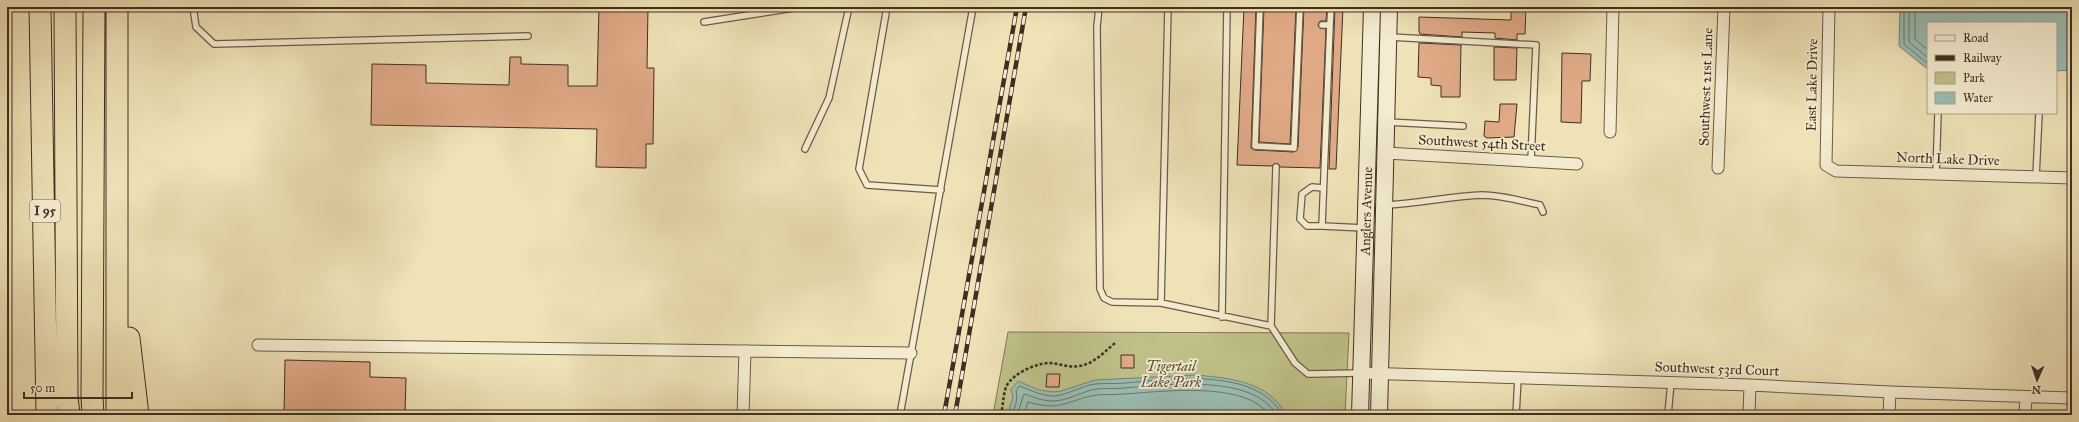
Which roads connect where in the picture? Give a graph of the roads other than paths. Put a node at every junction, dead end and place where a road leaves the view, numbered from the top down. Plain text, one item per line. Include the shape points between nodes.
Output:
1 (40, 7) edge
2 (65, 7) edge
3 (94, 7) edge
4 (117, 7) edge
5 (193, 7) edge
6 (800, 7) edge
7 (849, 7) edge
8 (887, 7) edge
9 (973, 7) edge
10 (1099, 7) edge
11 (1168, 7) edge
12 (1227, 7) edge
13 (1260, 7) edge
14 (1300, 7) edge
15 (1331, 7) edge
16 (1372, 7) edge
17 (1390, 7) edge
18 (1613, 7) edge
19 (1724, 7) edge
20 (1829, 7) edge
21 (704, 22) dead end
22 (1322, 25) dead end
23 (1330, 25) junction
24 (528, 36) dead end
25 (1388, 37) junction
26 (1938, 114) edge
27 (2039, 114) edge
28 (1386, 122) junction
29 (1463, 126) dead end
30 (1610, 132) dead end
31 (805, 149) dead end
32 (1386, 153) junction
33 (1531, 160) junction
34 (1577, 164) dead end
35 (1826, 165) joint
36 (1276, 167) dead end
37 (1718, 168) dead end
38 (1936, 174) junction
39 (2036, 177) junction
40 (2072, 178) edge
41 (1323, 188) junction
42 (940, 190) junction
43 (1384, 205) junction
44 (1543, 212) dead end
45 (1322, 226) junction
46 (1366, 228) junction
47 (118, 250) junction
48 (1162, 304) junction
49 (1222, 317) junction
50 (1271, 326) junction
51 (258, 346) dead end
52 (745, 351) junction
53 (911, 353) junction
54 (1361, 374) junction
55 (1380, 374) junction
56 (1518, 378) junction
57 (1671, 382) junction
58 (1750, 385) junction
59 (1890, 392) junction
60 (2026, 398) junction
61 (2072, 398) edge
62 (47, 415) edge
63 (69, 415) edge
64 (93, 415) edge
65 (117, 415) edge
66 (138, 415) edge
67 (743, 415) edge
68 (900, 415) edge
69 (1360, 415) edge
70 (1379, 415) edge
71 (1516, 415) edge
72 (1668, 415) edge
73 (1749, 415) edge
74 (1889, 415) edge
75 (2026, 415) edge

1 - 62 highway, I 95
2 - 63 highway
3 - 64 highway
4 - 47 highway
5 - 24 lane via 196,27 214,44
6 - 21 lane
7 - 31 lane via 829,98
8 - 42 lane via 859,169 868,185
9 - 42 lane
10 - 48 lane via 1097,27 1100,289 1104,298 1112,302
11 - 48 lane
12 - 49 lane
13 - 14 lane via 1255,146 1294,148
15 - 23 lane
16 - 46 street, Anglers Avenue
17 - 25 street, Anglers Avenue
18 - 30 street
19 - 37 street, Southwest 21st Lane
20 - 35 street, East Lake Drive
22 - 23 lane
23 - 41 lane
25 - 28 street, Anglers Avenue
25 - 33 lane via 1536,45
26 - 38 lane
27 - 39 lane
28 - 29 lane
28 - 32 street, Anglers Avenue
32 - 33 street, Southwest 54th Street
32 - 43 street, Anglers Avenue
33 - 34 street, Southwest 54th Street
35 - 38 street, North Lake Drive via 1836,171
36 - 50 lane
38 - 39 street, North Lake Drive
39 - 40 street, North Lake Drive
41 - 45 lane
41 - 45 lane via 1312,187 1302,194 1300,218 1307,226
42 - 53 lane
43 - 44 lane via 1483,195 1503,196 1540,205
43 - 55 street, Anglers Avenue
45 - 46 lane
46 - 54 street, Anglers Avenue
47 - 65 highway
47 - 66 highway
48 - 49 lane
49 - 50 lane
50 - 54 lane via 1296,363 1308,374
51 - 52 street
52 - 53 street
52 - 67 street
53 - 68 lane
54 - 55 street, Southwest 53rd Court
54 - 69 street, Anglers Avenue
55 - 56 street, Southwest 53rd Court
55 - 70 street, Anglers Avenue
56 - 57 street, Southwest 53rd Court
56 - 71 lane
57 - 58 street, Southwest 53rd Court
57 - 72 lane
58 - 59 street, Southwest 53rd Court
58 - 73 street
59 - 60 street, Southwest 53rd Court
59 - 74 street
60 - 61 street, Southwest 53rd Court
60 - 75 street

